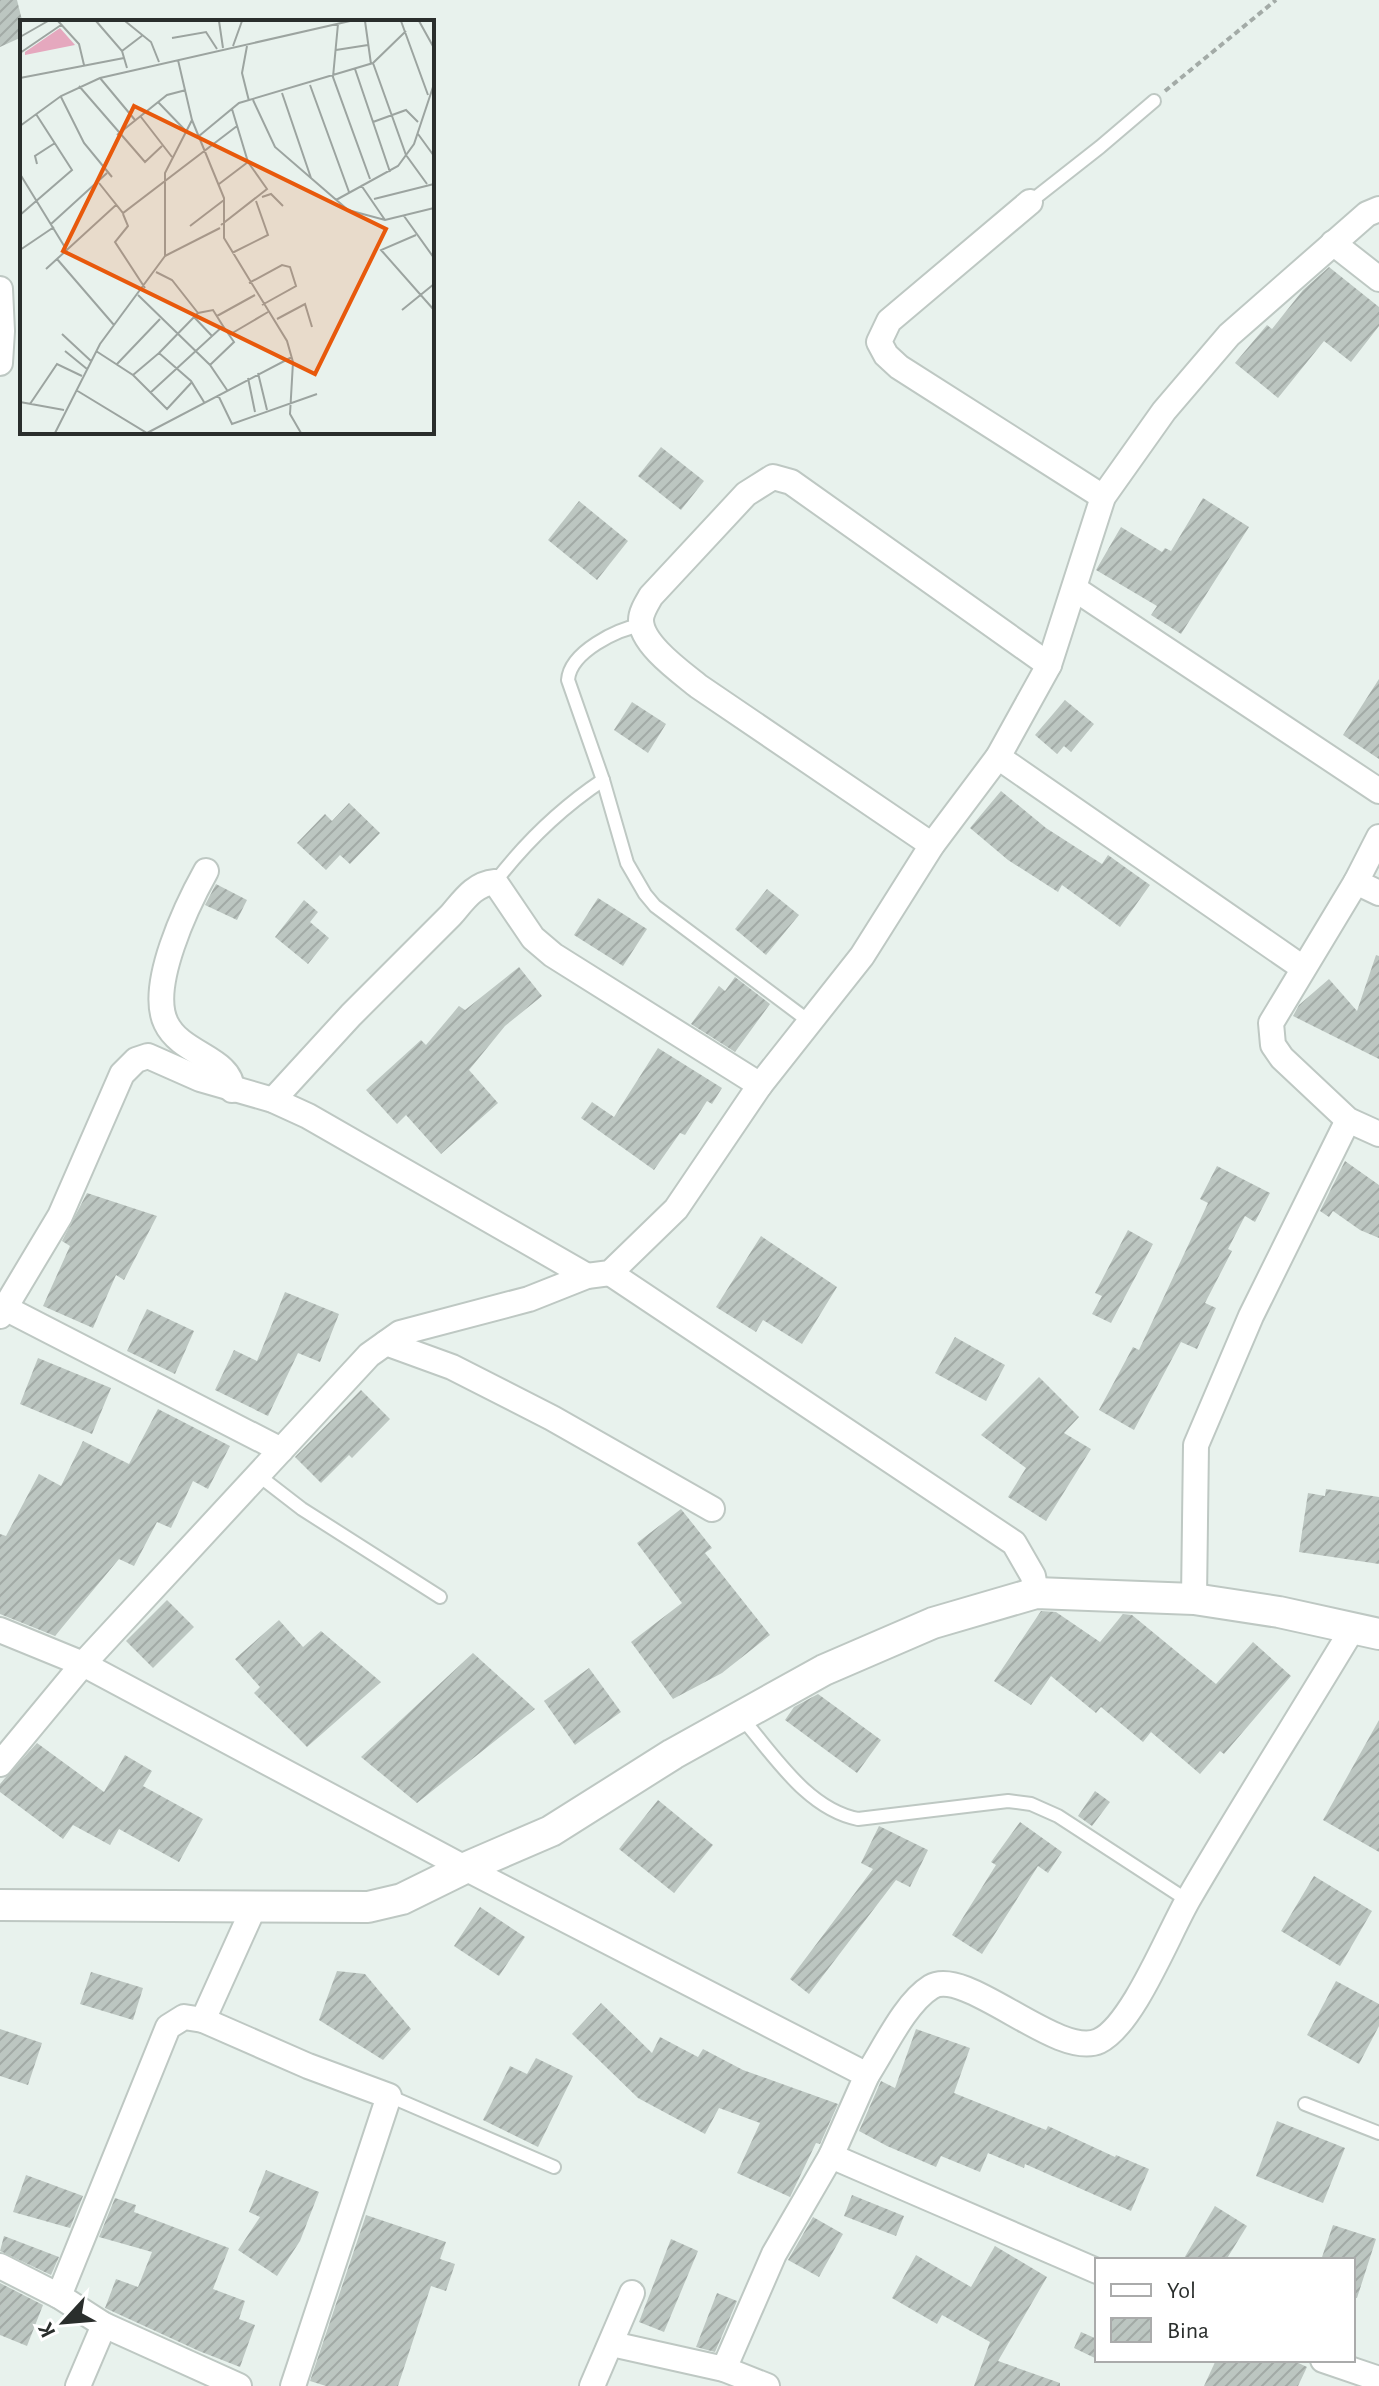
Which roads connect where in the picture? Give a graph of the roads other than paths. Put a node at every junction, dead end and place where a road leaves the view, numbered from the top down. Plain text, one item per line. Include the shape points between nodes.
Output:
1 (1154, 101) road end
2 (1030, 202) joint
3 (1379, 209) edge
4 (1333, 243) junction
5 (1379, 279) edge
6 (0, 289) edge
7 (0, 363) edge
8 (1103, 497) junction
9 (1075, 589) junction
10 (642, 625) junction
11 (1049, 665) junction
12 (998, 757) junction
13 (603, 780) junction
14 (1379, 791) edge
15 (1379, 837) edge
16 (932, 845) junction
17 (206, 871) dead end
18 (495, 882) junction
19 (1356, 882) junction
20 (1379, 893) edge
21 (1303, 968) junction
22 (810, 1022) junction
23 (760, 1085) junction
24 (232, 1090) junction
25 (273, 1100) junction
26 (1348, 1120) junction
27 (1379, 1134) edge
28 (599, 1275) junction
29 (3, 1312) edge
30 (386, 1343) junction
31 (281, 1450) junction
32 (258, 1475) junction
33 (712, 1509) dead end
34 (1036, 1593) junction
35 (440, 1597) dead end
36 (1194, 1599) junction
37 (0, 1630) edge
38 (1366, 1631) edge
39 (83, 1664) junction
40 (741, 1717) junction
41 (0, 1764) edge
42 (465, 1868) junction
43 (1187, 1900) junction
44 (0, 1905) edge
45 (254, 1907) junction
46 (203, 2020) junction
47 (867, 2075) junction
48 (389, 2096) junction
49 (1305, 2104) dead end
50 (1379, 2133) edge
51 (831, 2156) junction
52 (554, 2167) dead end
53 (0, 2266) edge
54 (1095, 2270) edge
55 (632, 2293) dead end
56 (59, 2296) junction
57 (104, 2325) junction
58 (612, 2344) junction
59 (1326, 2362) edge
60 (724, 2369) junction
61 (1346, 2378) edge
62 (1379, 2379) edge
63 (78, 2386) edge
64 (239, 2386) edge
65 (293, 2386) edge
66 (592, 2386) edge
67 (767, 2386) edge

1 - 2 lane
2 - 8 street via 889,321 879,342 899,367
3 - 4 street
4 - 5 street
4 - 8 street via 1229,335 1164,411
6 - 7 street
8 - 9 street
9 - 11 street
9 - 14 street
10 - 11 street via 651,596 746,494 773,477 791,482
10 - 13 lane via 600,641 568,674
10 - 16 street via 658,650 698,686
11 - 12 street
12 - 16 street
12 - 21 street
13 - 18 lane via 521,848
13 - 22 lane via 627,863 655,906
15 - 19 street
16 - 22 street via 862,956
17 - 24 street via 171,949 162,1008 179,1041 219,1064 230,1077
18 - 23 street via 533,938 553,955
18 - 25 street via 472,891
19 - 20 street
19 - 21 street
21 - 26 street via 1271,1023 1273,1045
22 - 23 street
23 - 28 street via 676,1209
24 - 25 street
24 - 29 street via 148,1056 129,1065 60,1216
25 - 28 street
26 - 27 street
26 - 36 street via 1251,1316 1196,1445
28 - 30 street via 400,1333
28 - 34 street via 1014,1543 1033,1576
29 - 31 street
30 - 31 street
30 - 33 street via 452,1367
31 - 32 street
32 - 35 lane
32 - 39 street
34 - 36 street
34 - 40 street via 933,1623 824,1670
36 - 38 street
37 - 39 street
38 - 43 street
39 - 41 street
39 - 42 street
40 - 42 street via 551,1831
40 - 43 lane via 808,1794 838,1813 858,1819 1008,1801 1031,1804
42 - 45 street via 402,1899 368,1907
42 - 47 street
43 - 47 street via 1149,1977 1112,2031 1098,2042 1080,2044 969,1990 942,1984 913,2003
44 - 45 street
45 - 46 street
46 - 48 street
46 - 56 street via 184,2017 168,2027
47 - 51 street
48 - 52 lane
48 - 65 street
49 - 50 lane
51 - 54 street
51 - 60 street via 774,2254
53 - 56 street
55 - 58 street
56 - 57 street
57 - 63 street
57 - 64 street
58 - 60 street
58 - 66 street
59 - 61 street
60 - 67 street
61 - 62 street

